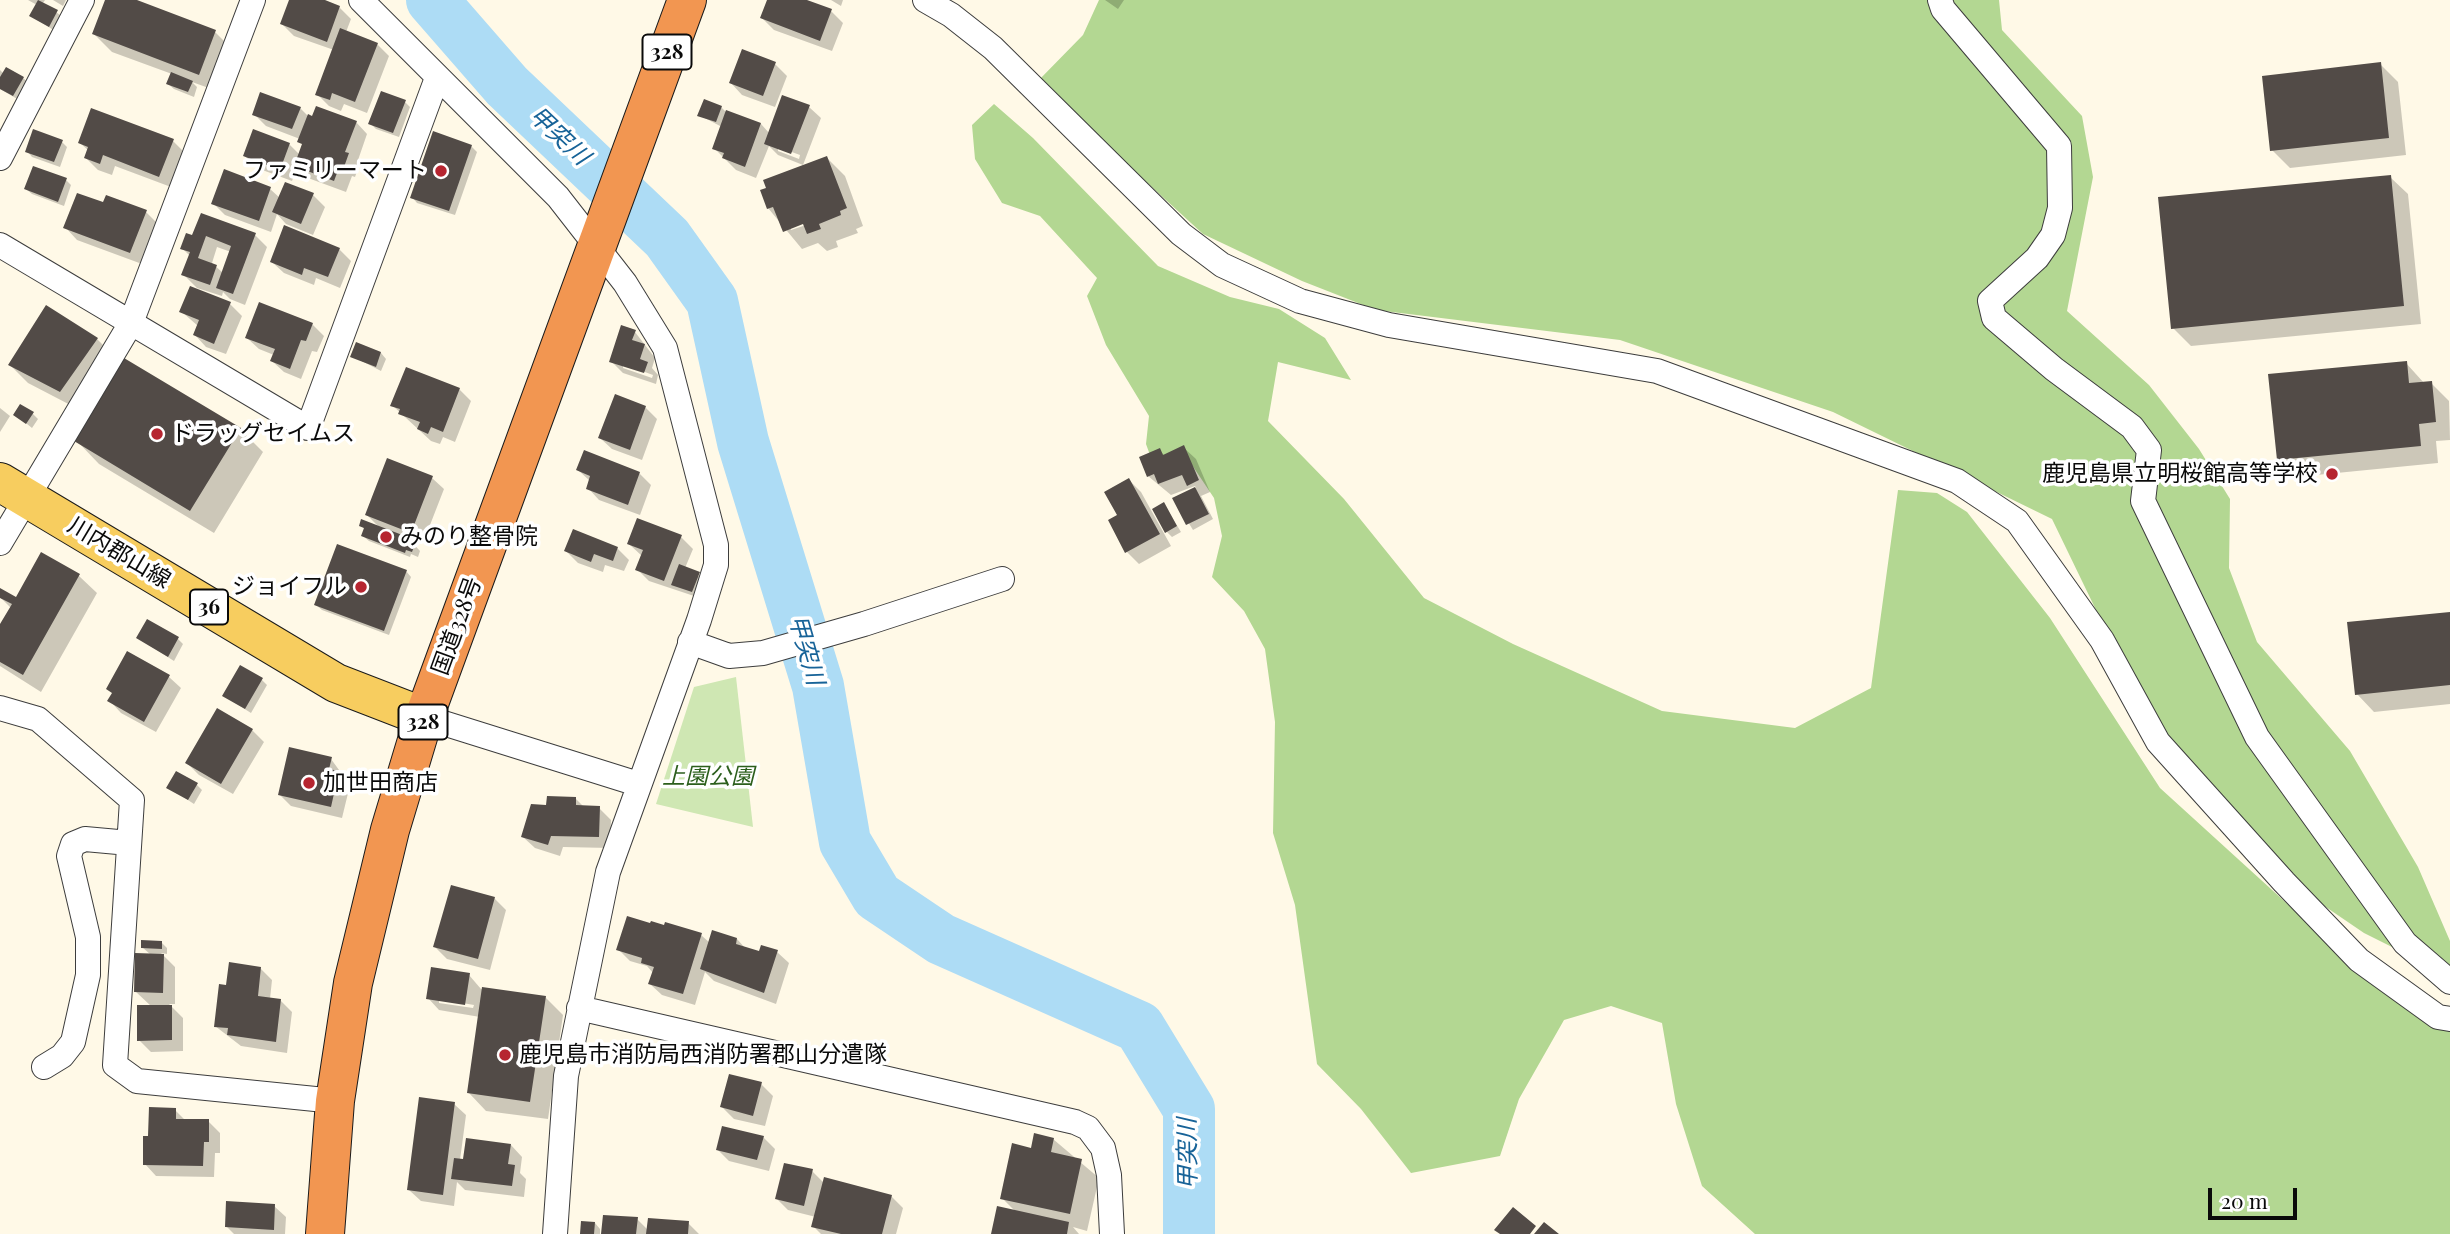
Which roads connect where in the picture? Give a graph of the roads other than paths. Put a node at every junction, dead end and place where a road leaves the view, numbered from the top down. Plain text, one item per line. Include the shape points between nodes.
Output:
1 (82, 0) edge
2 (253, 0) edge
3 (361, 0) edge
4 (687, 0) edge
5 (925, 0) edge
6 (1940, 0) edge
7 (437, 78) junction
8 (0, 158) edge
9 (600, 237) junction
10 (0, 245) edge
11 (131, 323) junction
12 (13, 490) edge
13 (0, 543) edge
14 (1002, 579) dead end
15 (690, 642) junction
16 (0, 708) edge
17 (424, 717) junction
18 (638, 784) junction
19 (129, 843) junction
20 (2450, 982) edge
21 (579, 1008) junction
22 (2450, 1019) edge
23 (44, 1067) dead end
24 (335, 1101) junction
25 (325, 1234) edge
26 (555, 1234) edge
27 (1112, 1234) edge

1 - 8 street
2 - 11 street
3 - 7 street
4 - 9 highway, 国道328号 / 328
5 - 22 street via 993,48 1181,234 1222,265 1300,302 1389,325 1657,371 1957,481 2017,521 2102,640 2158,742 2360,960 2438,1017
6 - 20 street via 2059,146 2061,194 2053,235 2037,258 1990,302 1994,318 2132,427 2150,450 2143,501 2257,737 2405,943
7 - 9 street
7 - 11 street via 308,428
9 - 15 street via 665,348 716,545 716,565
9 - 17 highway, 国道328号 / 328
10 - 11 street
11 - 12 street
12 - 13 street
12 - 17 main road, 川内郡山線 / 36 via 336,683
14 - 15 street via 763,653 729,656
15 - 18 street
16 - 19 street via 38,719 132,800
17 - 18 street
17 - 24 highway, 国道328号 / 328 via 390,830 353,984
18 - 21 street via 608,872
19 - 23 street via 85,839 73,844 69,856 88,937 88,975 73,1042
19 - 24 street via 115,1065 137,1081
21 - 26 street via 561,1127
21 - 27 street via 1075,1122 1088,1128 1103,1148
24 - 25 highway, 国道328号 / 328

